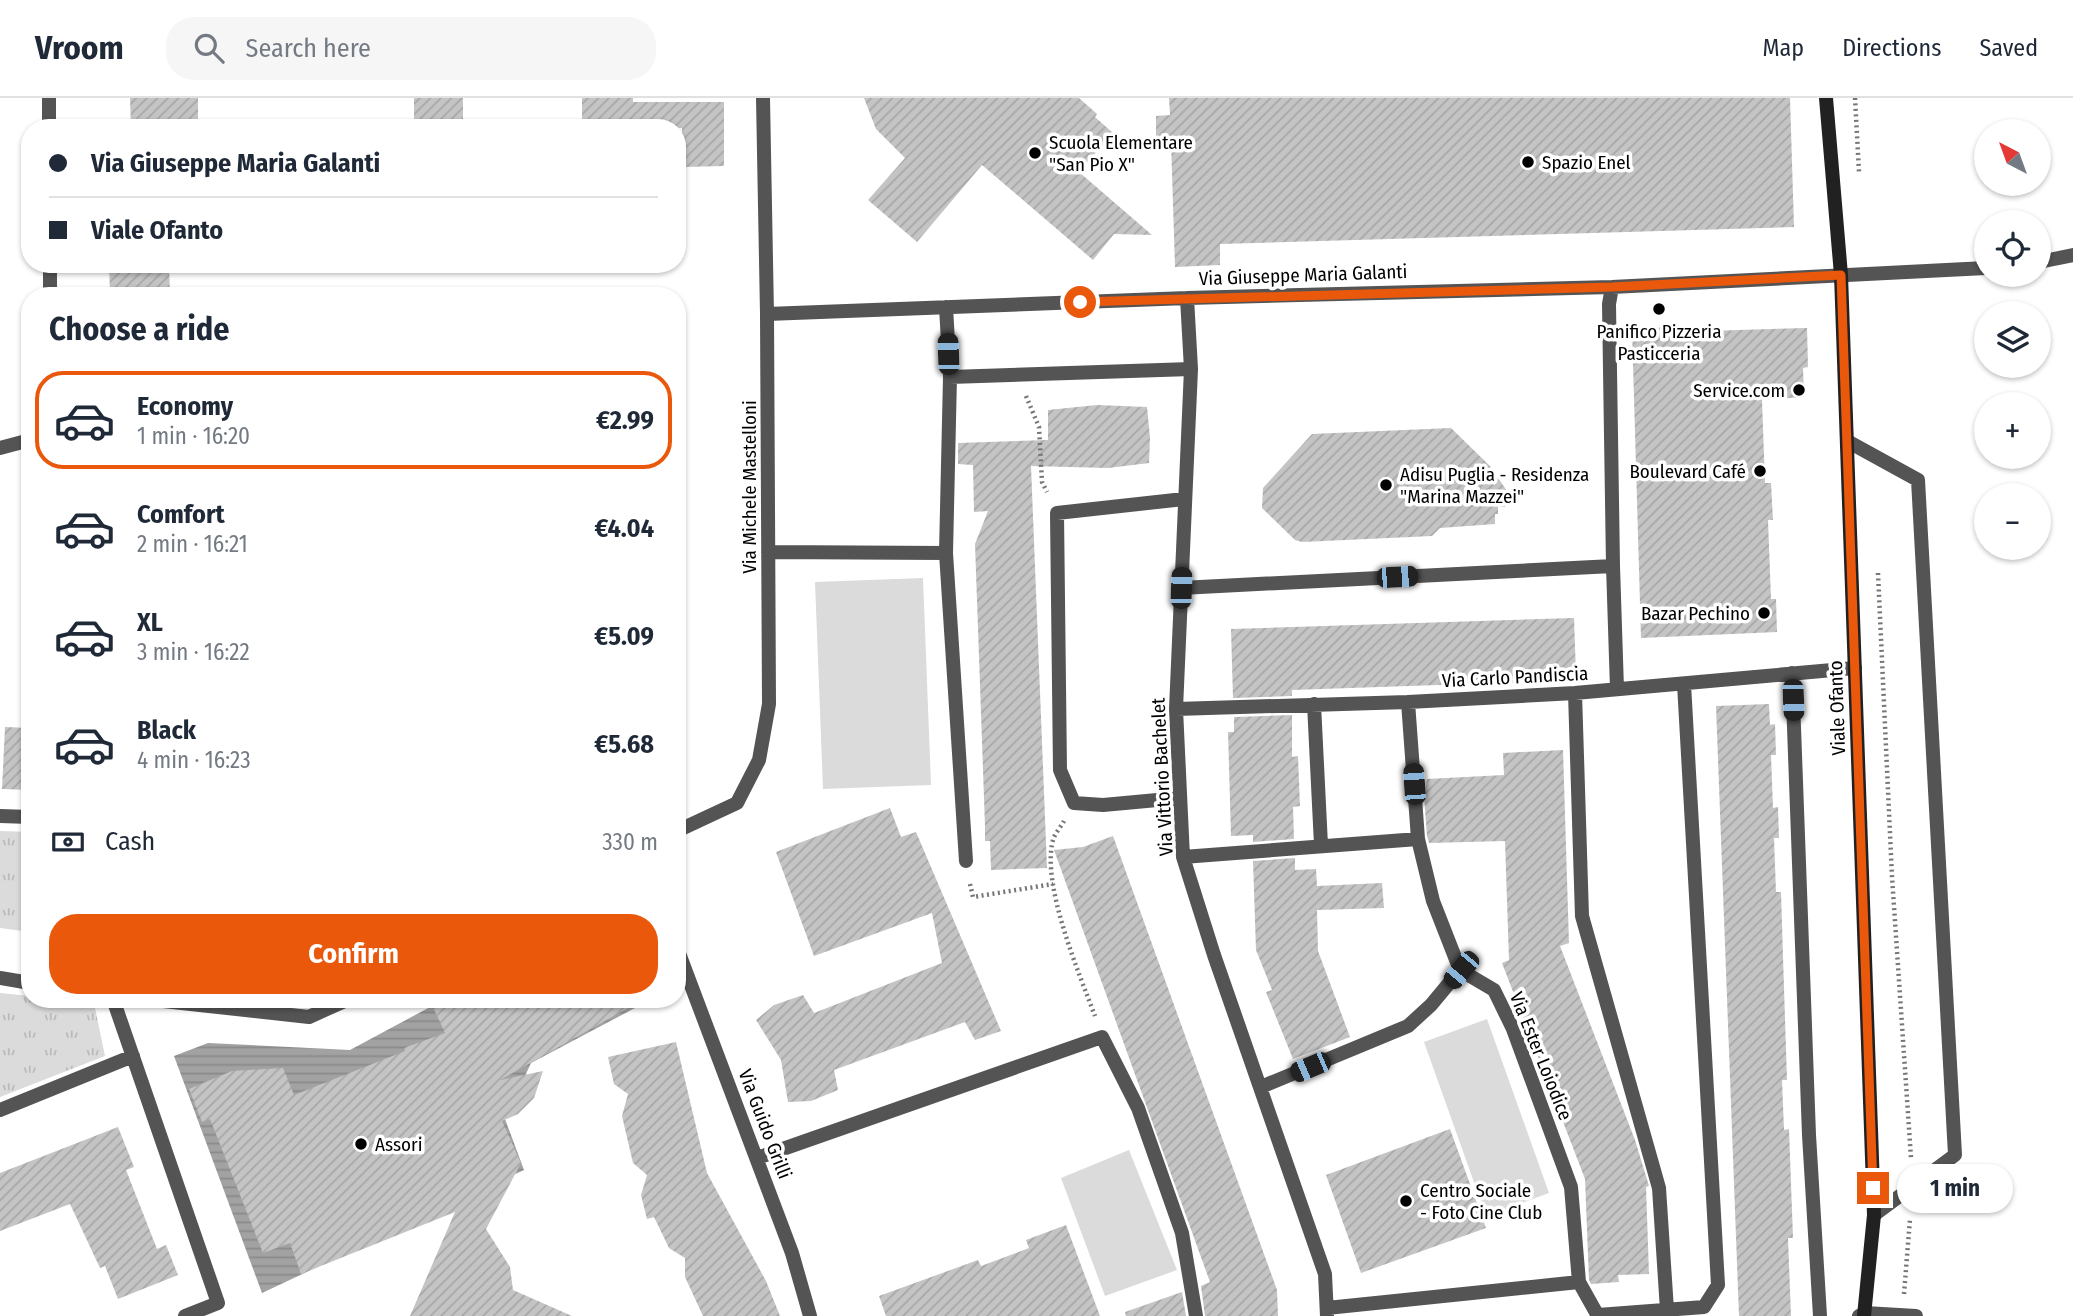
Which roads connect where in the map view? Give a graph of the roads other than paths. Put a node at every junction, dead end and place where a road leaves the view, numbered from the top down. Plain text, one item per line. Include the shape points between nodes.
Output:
1 (49, 98) edge
2 (763, 98) edge
3 (1826, 98) edge
4 (49, 119) edge
5 (2073, 254) edge
6 (2051, 259) edge
7 (1974, 269) edge
8 (1841, 275) junction
9 (1612, 287) junction
10 (1187, 298) junction
11 (946, 307) junction
12 (767, 314) junction
13 (1191, 369) junction
14 (950, 377) junction
15 (1847, 441) junction
16 (21, 443) edge
17 (0, 449) edge
18 (1184, 499) junction
19 (768, 552) junction
20 (946, 553) junction
21 (1612, 566) junction
22 (1181, 588) junction
23 (1855, 668) junction
24 (1792, 673) junction
25 (1684, 684) junction
26 (1617, 689) junction
27 (1575, 693) junction
28 (1408, 702) junction
29 (1314, 704) junction
30 (1176, 709) junction
31 (1178, 798) junction
32 (0, 816) edge
33 (21, 817) edge
34 (686, 827) edge
35 (1418, 839) junction
36 (1321, 845) junction
37 (1183, 857) junction
38 (966, 861) road end
39 (1461, 970) junction
40 (686, 972) edge
41 (0, 978) edge
42 (21, 982) edge
43 (116, 1008) edge
44 (227, 1008) edge
45 (329, 1008) edge
46 (133, 1056) junction
47 (1261, 1087) junction
48 (0, 1110) edge
49 (757, 1158) junction
50 (1874, 1215) junction
51 (1579, 1282) junction
52 (1667, 1310) junction
53 (1327, 1312) edge
54 (1598, 1315) edge
55 (1863, 1315) edge
56 (1902, 1315) edge
57 (185, 1316) edge
58 (810, 1316) edge
59 (1196, 1316) edge
60 (1820, 1316) edge
61 (1916, 1316) edge

1 - 4 street
2 - 12 street, Via Michele Mastelloni
3 - 8 main road, Viale Ofanto
5 - 6 street
7 - 8 street, Via Giuseppe Maria Galanti
8 - 9 street, Via Giuseppe Maria Galanti
8 - 15 main road, Viale Ofanto
9 - 10 street, Via Giuseppe Maria Galanti
9 - 21 street
10 - 11 street, Via Giuseppe Maria Galanti
10 - 13 street, Via Vittorio Bachelet
11 - 12 street, Via Giuseppe Maria Galanti
11 - 14 street
12 - 19 street, Via Michele Mastelloni
13 - 14 street
13 - 18 street, Via Vittorio Bachelet
14 - 20 street
15 - 23 main road, Viale Ofanto
15 - 50 street via 1918,480 1955,1155
16 - 17 street
18 - 22 street, Via Vittorio Bachelet
18 - 31 street via 1057,513 1060,770 1074,803
19 - 20 street
19 - 34 street, Via Michele Mastelloni via 769,704 759,760 737,803
20 - 38 street
21 - 22 street
21 - 26 street
22 - 30 street, Via Vittorio Bachelet
23 - 24 street, Via Carlo Pandiscia
23 - 50 main road, Viale Ofanto
24 - 25 street, Via Carlo Pandiscia
24 - 60 street
25 - 26 street, Via Carlo Pandiscia
25 - 52 street via 1718,1285 1703,1307
26 - 27 street, Via Carlo Pandiscia
27 - 28 street, Via Carlo Pandiscia
27 - 52 street via 1582,916 1659,1188
28 - 29 street, Via Carlo Pandiscia
28 - 35 street
29 - 30 street, Via Carlo Pandiscia
29 - 36 street
30 - 31 street, Via Vittorio Bachelet
31 - 37 street, Via Vittorio Bachelet
32 - 33 street
35 - 36 street
35 - 39 street via 1433,901
36 - 37 street
37 - 47 street, Via Vittorio Bachelet
39 - 47 street via 1408,1026
39 - 51 street, Via Ester Loiodice via 1494,989 1513,1030 1571,1187
40 - 49 street, Via Guido Grilli
41 - 42 street
43 - 46 street
44 - 45 street via 309,1017
46 - 48 street
46 - 57 street via 218,1303
47 - 53 street, Via Vittorio Bachelet via 1325,1275
49 - 58 street, Via Guido Grilli
49 - 59 street via 1102,1037 1138,1108 1182,1233
50 - 55 main road, Viale Ofanto
51 - 53 street
51 - 54 street, Via Ester Loiodice
52 - 54 street
55 - 56 street
56 - 61 street

